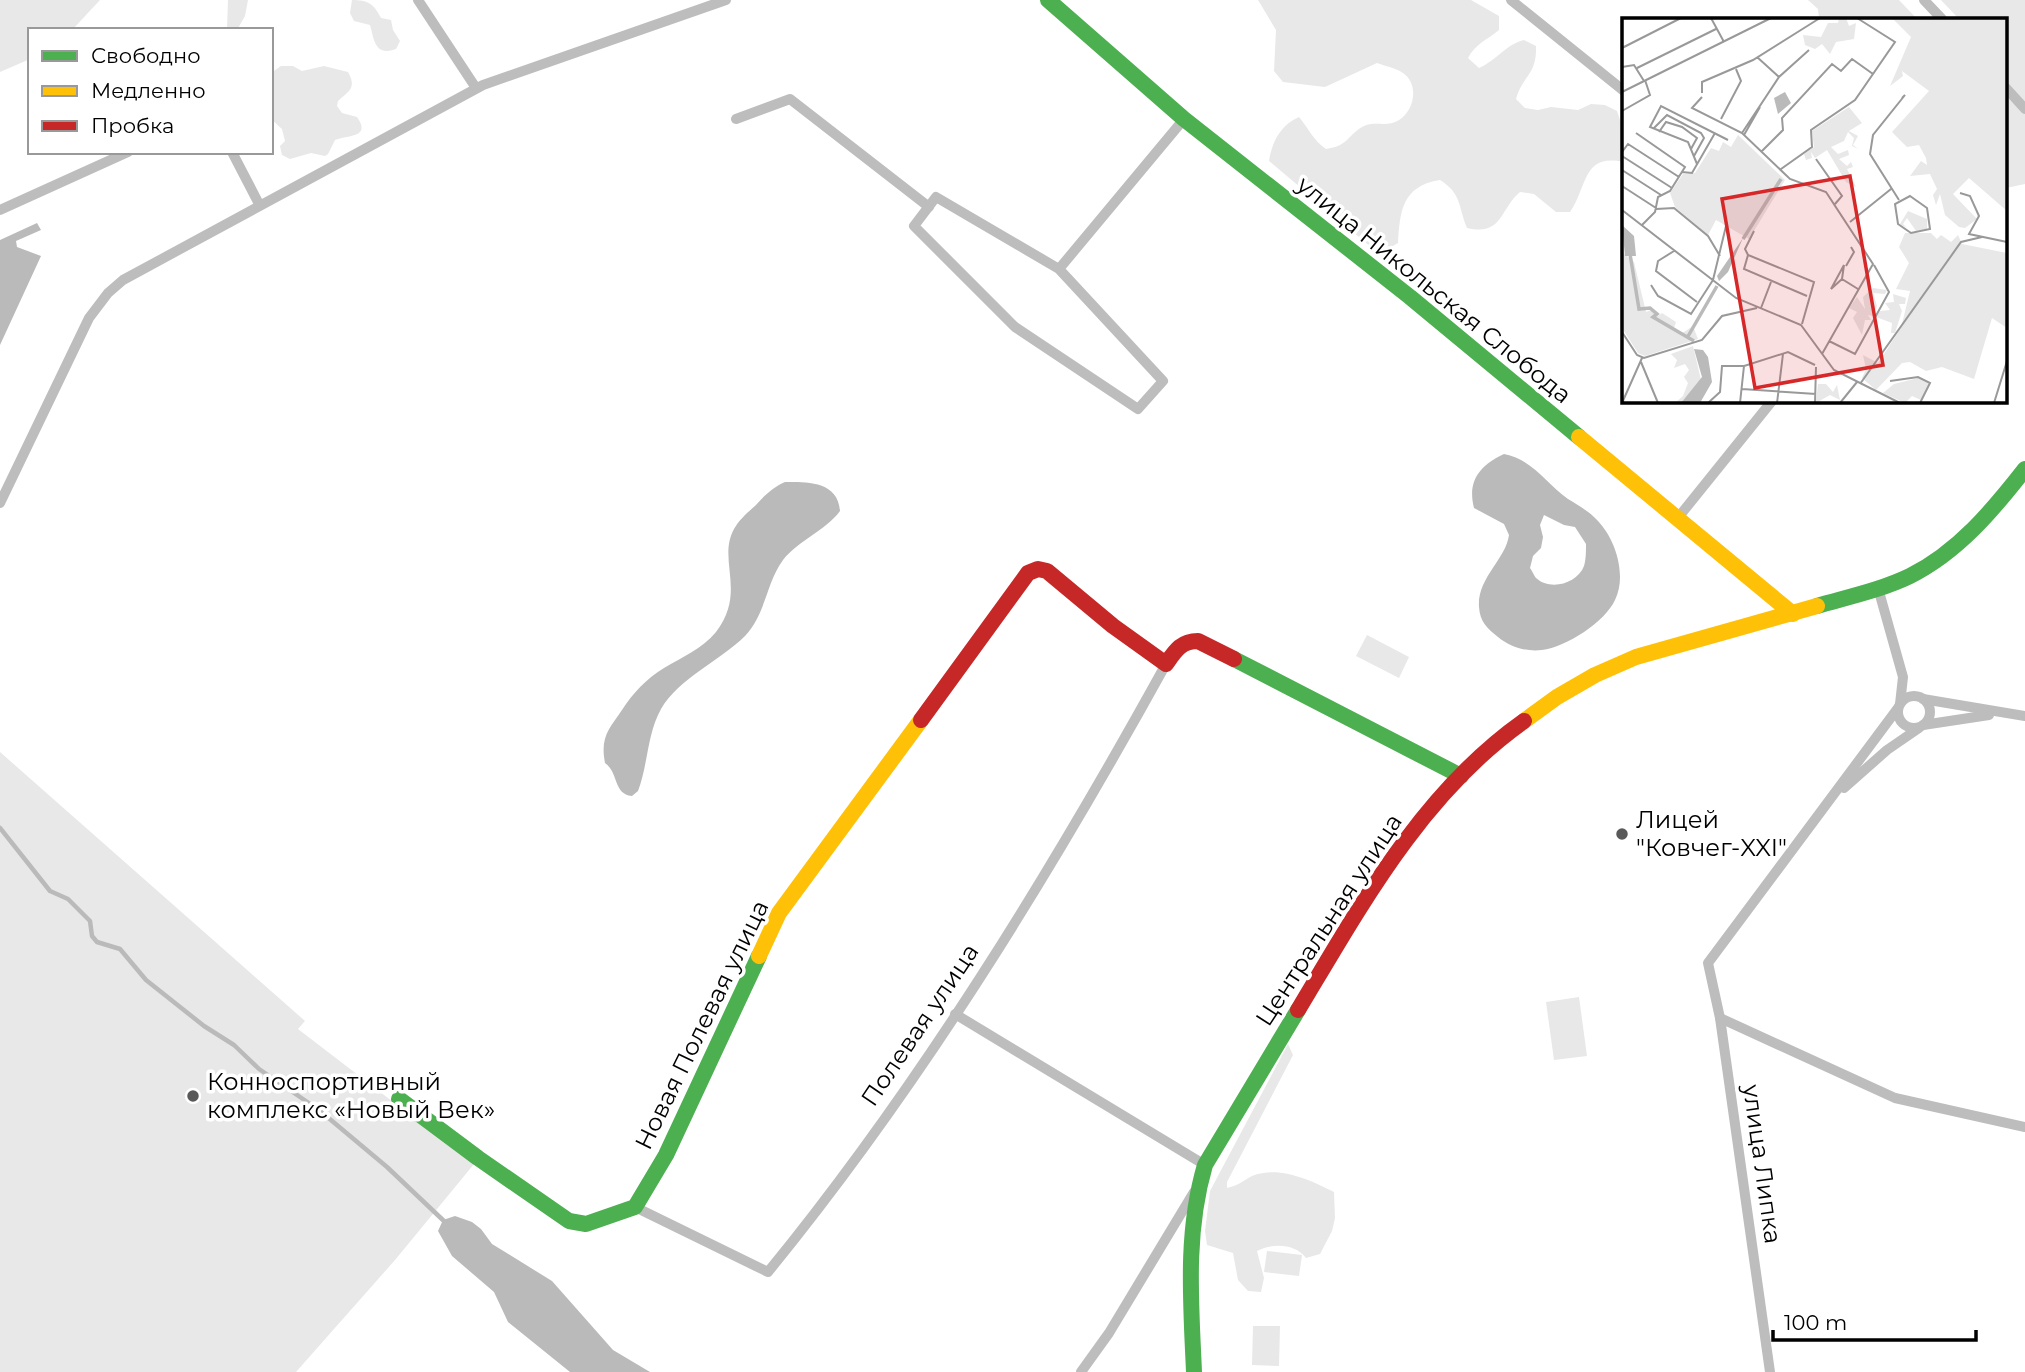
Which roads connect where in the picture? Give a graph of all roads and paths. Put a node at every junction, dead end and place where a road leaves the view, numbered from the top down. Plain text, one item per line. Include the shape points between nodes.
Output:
1 (418, 0) edge
2 (726, 0) edge
3 (1048, 0) edge
4 (1511, 0) edge
5 (1924, 0) edge
6 (1941, 18) edge
7 (476, 88) junction
8 (1622, 88) edge
9 (2008, 90) edge
10 (2025, 109) edge
11 (1184, 119) junction
12 (736, 120) dead end
13 (124, 154) edge
14 (233, 154) edge
15 (260, 204) junction
16 (929, 207) junction
17 (0, 210) edge
18 (1059, 269) junction
19 (1771, 402) edge
20 (2025, 469) edge
21 (0, 503) edge
22 (1677, 519) junction
23 (1878, 588) junction
24 (1793, 614) junction
25 (1166, 664) junction
26 (1903, 677) junction
27 (1921, 698) junction
28 (1899, 706) junction
29 (2005, 714) junction
30 (2025, 716) edge
31 (1921, 727) junction
32 (1461, 776) junction
33 (1826, 803) junction
34 (955, 1014) junction
35 (1720, 1018) junction
36 (399, 1098) dead end
37 (2025, 1127) edge
38 (1205, 1165) junction
39 (1197, 1187) junction
40 (635, 1207) junction
41 (1081, 1372) edge
42 (1194, 1372) edge
43 (1770, 1372) edge

1 - 7 street
2 - 7 street
3 - 11 street, улица Никольская Слобода
4 - 8 street
5 - 6 street
7 - 15 street
9 - 10 street
11 - 18 street
11 - 22 street, улица Никольская Слобода
12 - 16 street via 790,99
13 - 17 street
14 - 15 street
15 - 21 street via 123,280 103,299 89,318
16 - 18 street via 936,197
16 - 18 street via 914,226 1015,327 1138,409 1163,381
19 - 22 street
20 - 23 street, Центральная улица via 1979,524 1948,552 1913,575
22 - 24 street, улица Никольская Слобода
23 - 24 street, Центральная улица
23 - 26 street
24 - 32 street, Центральная улица via 1637,657 1581,683 1522,722
25 - 32 street via 1180,644 1198,641
25 - 34 street, Полевая улица via 1107,769
25 - 40 street, Новая Полевая улица via 1046,571 1028,573 779,913 666,1155
26 - 27 street
26 - 28 street
27 - 28 street via 1908,697
27 - 29 street
27 - 31 street via 1930,712
28 - 31 street via 1901,722 1909,728
28 - 33 street
29 - 30 street
29 - 31 street
31 - 33 street
32 - 38 street, Центральная улица via 1423,815 1370,889
33 - 35 street, улица Липка via 1708,963
34 - 38 street
34 - 40 street, Полевая улица via 827,1200 768,1272
35 - 37 street via 1895,1098
35 - 43 street, улица Липка
36 - 40 street via 569,1220 586,1224
38 - 39 street, Центральная улица
39 - 41 street, Центральная улица
39 - 42 street via 1191,1244

